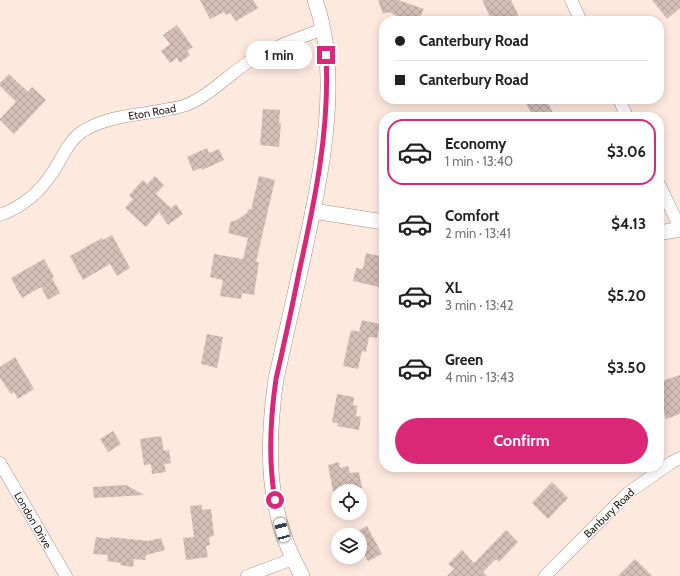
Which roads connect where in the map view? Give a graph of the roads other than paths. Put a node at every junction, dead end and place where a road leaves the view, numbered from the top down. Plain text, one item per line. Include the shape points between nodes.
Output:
1 (315, 0) edge
2 (571, 0) edge
3 (579, 16) edge
4 (323, 29) junction
5 (664, 194) edge
6 (313, 211) junction
7 (0, 215) edge
8 (379, 221) edge
9 (680, 228) edge
10 (664, 232) edge
11 (680, 458) edge
12 (0, 463) edge
13 (664, 468) edge
14 (658, 472) edge
15 (293, 559) junction
16 (66, 576) edge
17 (247, 576) edge
18 (302, 576) edge
19 (545, 576) edge

1 - 4 street
2 - 3 street
4 - 6 street via 328,82 326,120
4 - 7 street, Eton Road via 252,59 198,100 185,106 115,118 82,131 38,191 25,203
5 - 9 street
6 - 8 street
6 - 15 street via 276,379 270,431 271,477 275,500 282,530
9 - 10 street
11 - 13 street, Banbury Road
12 - 16 street, London Drive
14 - 19 street, Banbury Road via 628,493
15 - 17 street
15 - 18 street

